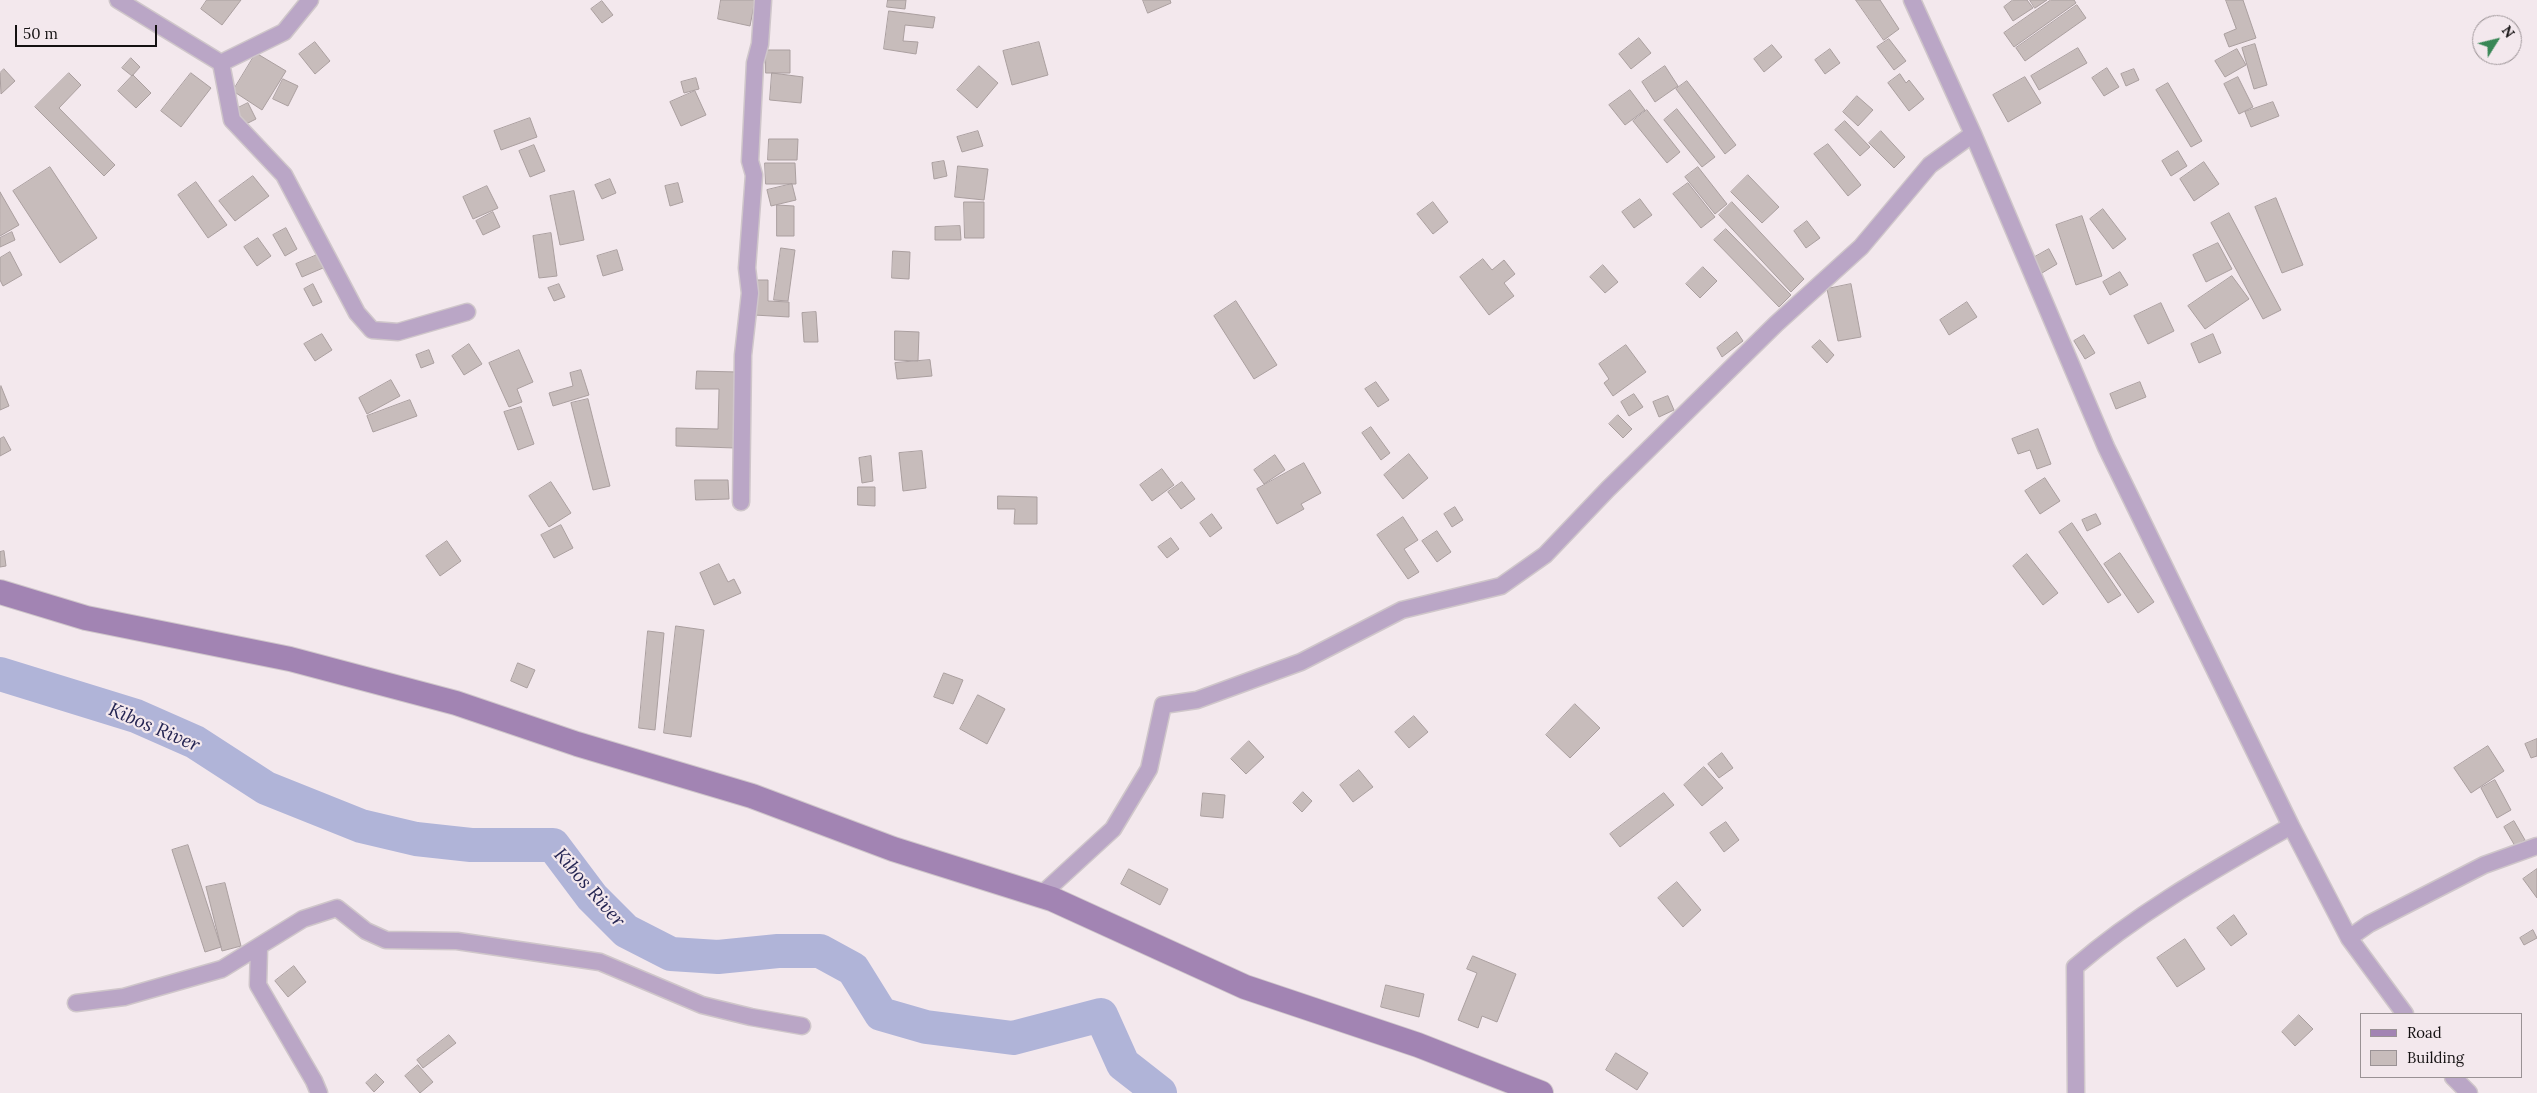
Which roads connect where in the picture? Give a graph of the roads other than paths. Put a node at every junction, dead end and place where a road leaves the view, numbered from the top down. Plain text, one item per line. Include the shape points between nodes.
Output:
1 (118, 0) edge
2 (310, 0) edge
3 (763, 0) edge
4 (1912, 0) edge
5 (221, 63) junction
6 (1973, 134) junction
7 (467, 312) dead end
8 (741, 502) dead end
9 (0, 592) edge
10 (2291, 826) junction
11 (2537, 846) edge
12 (1041, 895) junction
13 (2349, 938) junction
14 (258, 948) junction
15 (76, 1003) dead end
16 (2404, 1013) edge
17 (802, 1026) dead end
18 (2455, 1078) edge
19 (319, 1093) edge
20 (1542, 1093) edge
21 (2076, 1093) edge
22 (2470, 1093) edge

1 - 5 street
2 - 5 street via 284,32
3 - 8 street via 760,44 754,63 750,161 754,174 747,268 750,293 743,355
4 - 6 street
5 - 7 street via 232,120 284,175 357,313 372,330 398,332
6 - 10 street via 2106,447
6 - 12 street via 1930,166 1860,247 1776,324 1545,555 1501,586 1402,610 1301,662 1197,700 1163,706 1148,769 1113,828
9 - 12 main road via 86,618 290,659 456,703 576,744 752,796 893,849
10 - 13 street
10 - 21 street via 2172,894 2075,967
11 - 13 street via 2484,865 2369,924
12 - 20 main road via 1245,987 1418,1045
13 - 16 street
14 - 15 street via 222,969 124,997
14 - 17 street via 303,919 337,908 359,927 386,940 456,941 600,962 702,1005
14 - 19 street via 258,985
18 - 22 street

